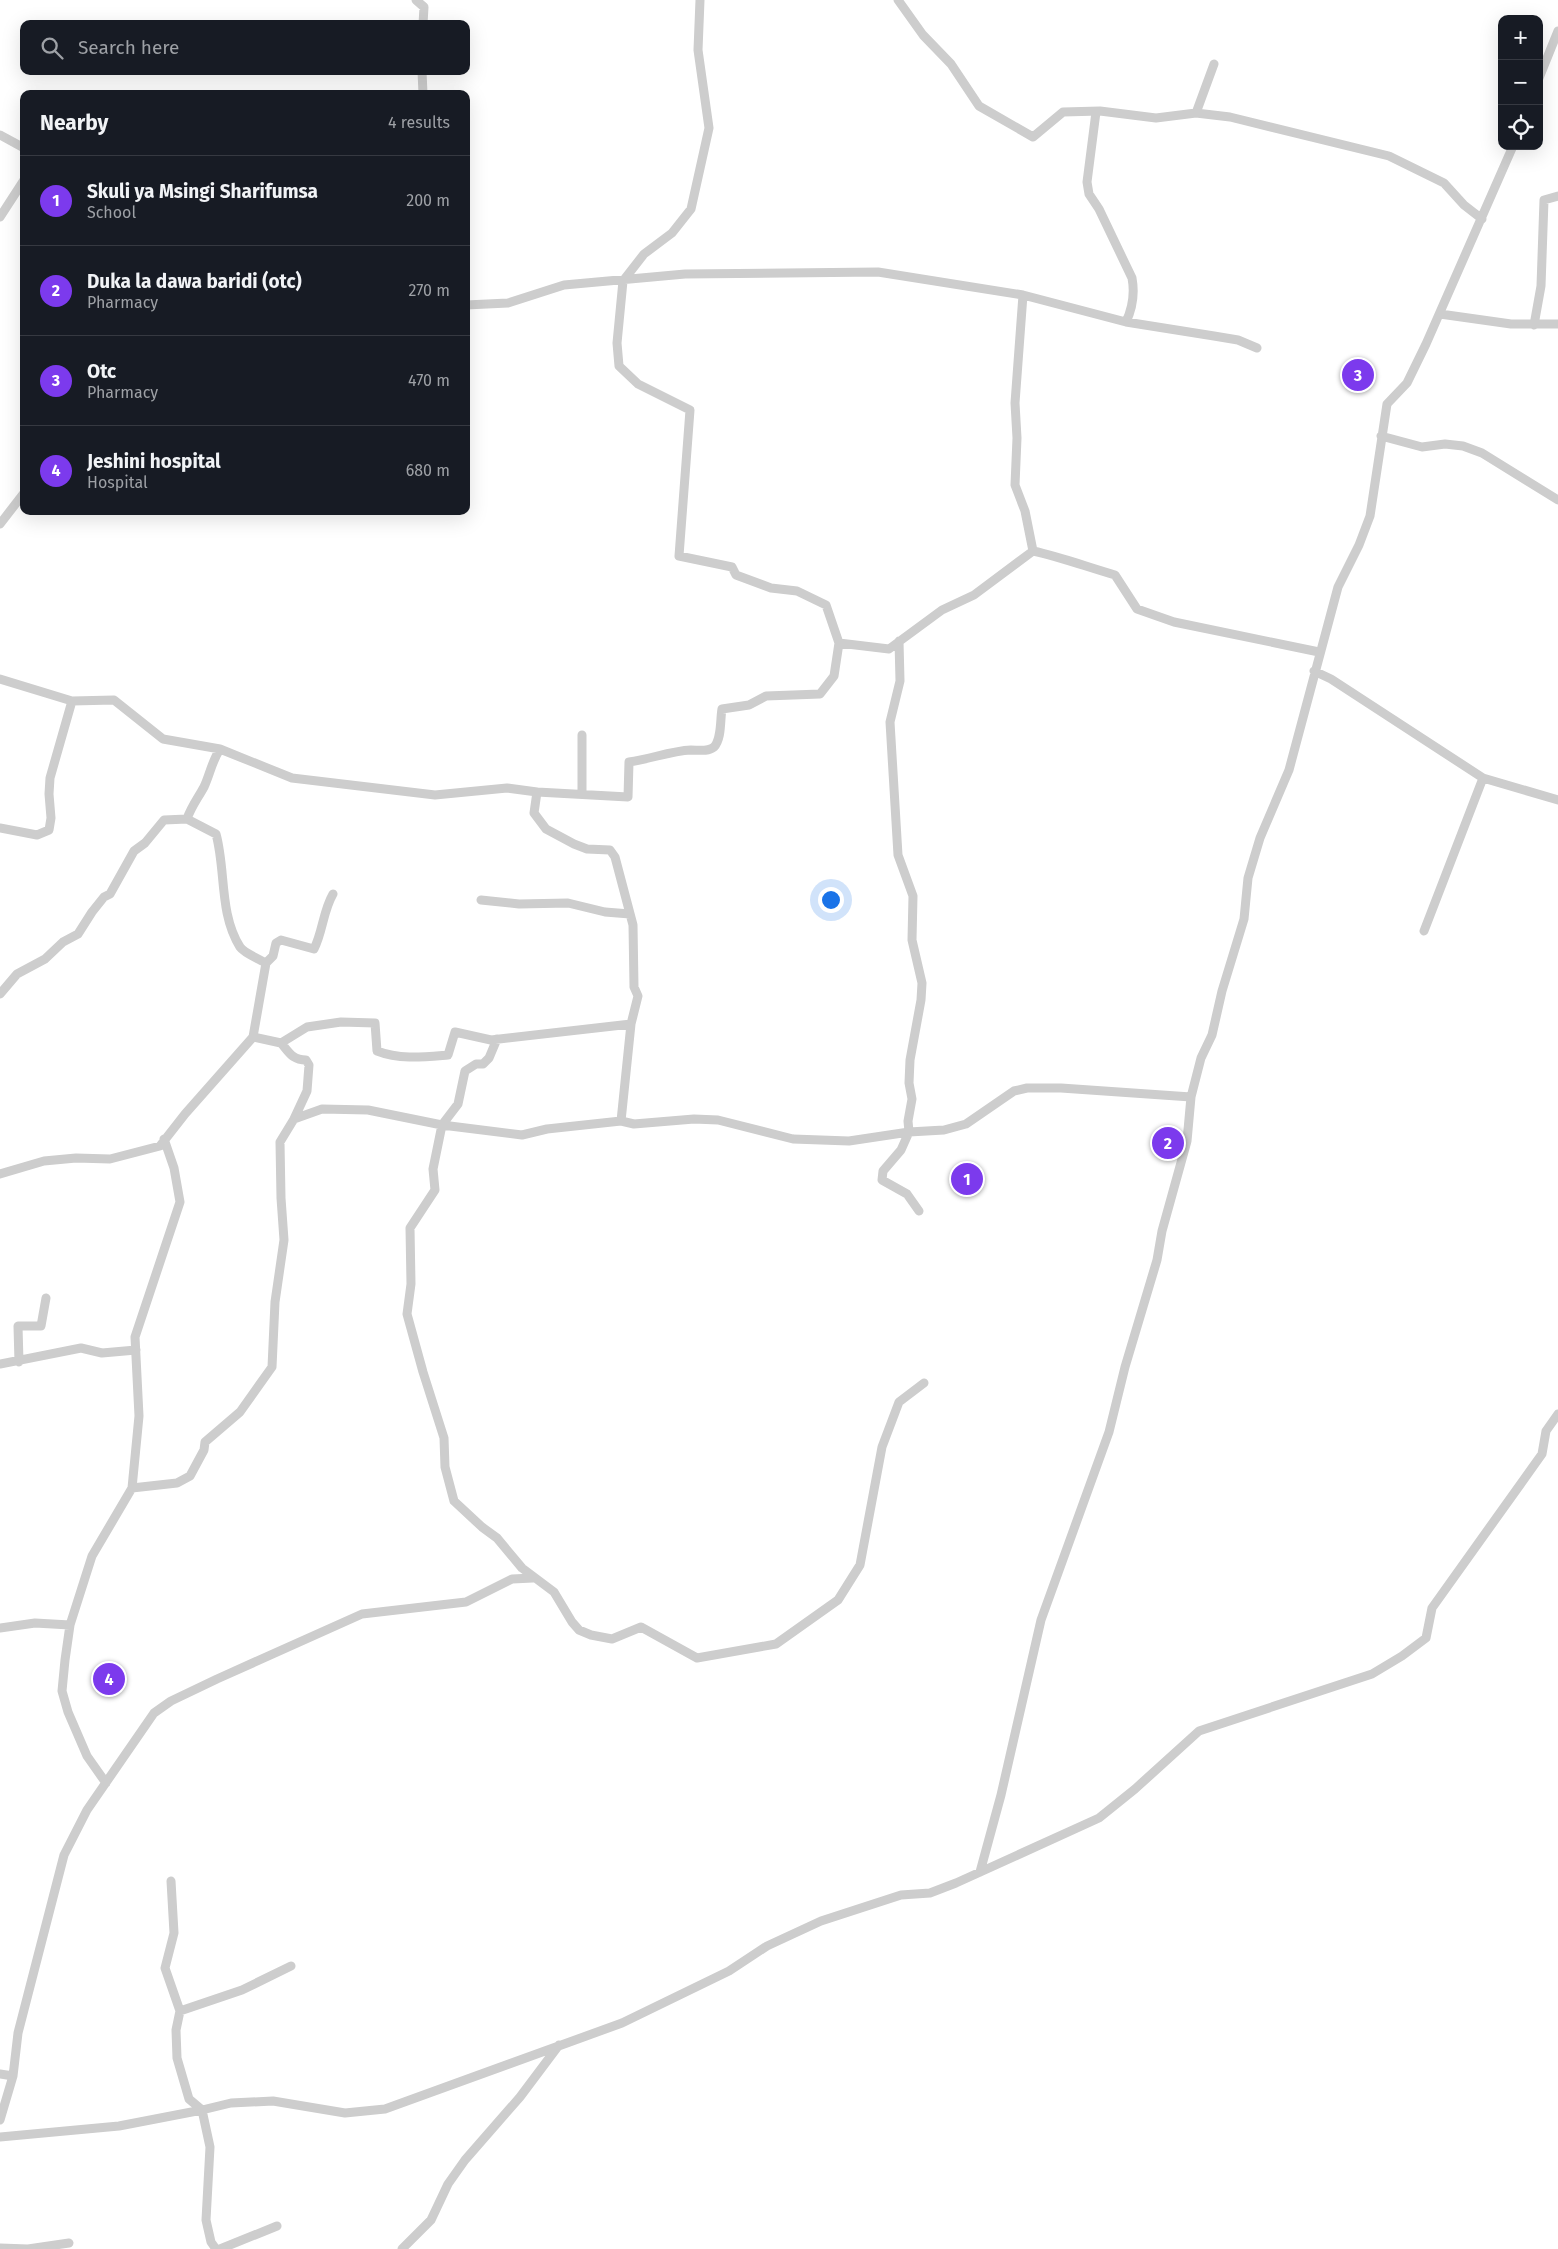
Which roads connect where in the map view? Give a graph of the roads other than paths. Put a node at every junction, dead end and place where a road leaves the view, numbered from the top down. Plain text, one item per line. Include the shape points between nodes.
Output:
1 (416, 0) edge
2 (690, 0) edge
3 (700, 0) edge
4 (898, 0) edge
5 (423, 20) edge
6 (1558, 31) edge
7 (1214, 64) dead end
8 (1543, 68) edge
9 (422, 75) edge
10 (423, 90) edge
11 (1096, 112) junction
12 (1196, 113) junction
13 (0, 135) edge
14 (20, 146) edge
15 (1511, 150) edge
16 (20, 186) edge
17 (1558, 196) edge
18 (0, 217) edge
19 (1482, 219) junction
20 (623, 281) junction
21 (1024, 295) junction
22 (470, 305) edge
23 (1440, 314) junction
24 (1126, 322) junction
25 (1558, 324) edge
26 (1534, 325) junction
27 (1257, 348) dead end
28 (1381, 436) junction
29 (20, 498) edge
30 (1558, 500) edge
31 (0, 524) edge
32 (1033, 552) junction
33 (899, 641) junction
34 (839, 643) junction
35 (1319, 652) junction
36 (1314, 671) junction
37 (0, 679) edge
38 (72, 701) junction
39 (582, 735) dead end
40 (220, 749) junction
41 (1482, 778) junction
42 (538, 792) junction
43 (582, 794) junction
44 (1558, 800) edge
45 (187, 820) junction
46 (0, 828) edge
47 (333, 894) dead end
48 (481, 900) dead end
49 (630, 914) junction
50 (1424, 932) dead end
51 (266, 963) junction
52 (0, 994) edge
53 (631, 1024) junction
54 (252, 1037) junction
55 (497, 1039) junction
56 (281, 1043) junction
57 (1191, 1097) junction
58 (294, 1119) junction
59 (621, 1121) junction
60 (442, 1125) junction
61 (909, 1132) junction
62 (164, 1140) junction
63 (0, 1174) edge
64 (918, 1211) dead end
65 (46, 1298) dead end
66 (136, 1350) junction
67 (19, 1362) junction
68 (0, 1364) edge
69 (924, 1383) dead end
70 (1558, 1414) edge
71 (132, 1488) junction
72 (533, 1578) junction
73 (70, 1625) junction
74 (0, 1628) edge
75 (106, 1783) junction
76 (980, 1872) junction
77 (171, 1881) dead end
78 (291, 1966) dead end
79 (180, 2011) junction
80 (559, 2045) junction
81 (0, 2074) edge
82 (13, 2076) junction
83 (202, 2110) junction
84 (0, 2120) edge
85 (0, 2137) edge
86 (276, 2226) dead end
87 (69, 2244) dead end
88 (0, 2248) edge
89 (216, 2249) edge
90 (220, 2249) edge
91 (402, 2249) edge

1 - 5 street via 424,7
2 - 3 street
3 - 20 street via 698,50 709,128 691,209 672,233 644,254
4 - 11 street via 980,106 1020,131 1033,137 1063,112
6 - 8 street
7 - 12 street
9 - 10 street
11 - 12 street via 1156,118
11 - 24 street via 1087,182 1089,194 1132,278 1134,290
12 - 19 street via 1230,117 1389,156 1444,183
13 - 14 street
15 - 19 street
16 - 18 street
17 - 26 street via 1544,200 1541,286
19 - 23 street
20 - 21 street via 685,274 878,272
20 - 22 street via 564,285 508,303
20 - 34 street via 617,343 619,366 638,384 690,410 679,556 732,567 736,575 771,588 797,591 826,605
21 - 24 street
21 - 32 street via 1015,403 1015,485
23 - 26 street
23 - 28 street via 1407,383 1387,404
24 - 27 street via 1238,340
25 - 26 street
28 - 30 street via 1422,447 1463,446 1491,458
28 - 35 street via 1370,516 1338,587
29 - 31 street
32 - 33 street via 974,595 942,610
32 - 35 street via 1060,557 1114,575 1137,609 1174,622
33 - 34 street via 890,649
33 - 61 street via 900,681 890,722 898,855 913,896 912,940 922,983 910,1060 912,1100
34 - 43 street via 834,676 820,694 766,696 749,705 722,709 719,737 714,747 705,751 670,752 629,762 628,797
35 - 36 street
36 - 41 street
36 - 57 street via 1289,770 1260,838 1248,878 1244,919
37 - 38 street
38 - 40 street via 114,700 162,739
38 - 46 street via 50,778 49,830 37,835
39 - 43 street
40 - 42 street via 292,778 435,795 507,788
40 - 45 street
41 - 44 street
41 - 50 street
42 - 43 street
42 - 49 street via 534,813 546,829 587,849 610,850 619,868
45 - 51 street via 216,834 227,915 241,948
45 - 52 street via 164,820 134,851 110,894 92,912 78,934 45,959 17,974
47 - 51 street via 314,949 280,940
48 - 49 street via 519,904 568,903
49 - 53 street via 634,987 638,996
51 - 54 street
53 - 55 street
53 - 59 street
54 - 56 street
54 - 62 street
55 - 56 street via 455,1032 448,1055 386,1055 377,1051 375,1023 341,1022 307,1027
55 - 60 street via 489,1058 465,1071 458,1104
56 - 58 street via 288,1054 306,1060 309,1065 307,1091
57 - 61 street via 1028,1088 1014,1092 966,1124 944,1130
57 - 76 street via 1187,1141 1157,1260 1125,1367 1110,1432 1041,1620
58 - 60 street via 322,1109 368,1110
58 - 71 street via 280,1142 284,1240 272,1367 240,1412 205,1442 190,1476 177,1483
59 - 60 street via 522,1135
59 - 61 street via 634,1124 718,1120 793,1140 849,1141
60 - 72 street via 433,1169 435,1190 410,1228 411,1284 407,1314 444,1438 445,1467 454,1501 497,1538
61 - 64 street via 901,1150 883,1171 882,1180 907,1194
62 - 63 street via 160,1146 110,1159 44,1161
62 - 66 street via 174,1168 180,1202 135,1337
65 - 67 street via 41,1326 18,1326
66 - 67 street via 102,1353 81,1348
66 - 71 street via 139,1416
67 - 68 street
69 - 72 street via 899,1402 882,1447 860,1565 838,1600 776,1644 697,1658 641,1627 612,1639 591,1635 579,1630 554,1592
70 - 76 street via 1546,1432 1542,1454 1432,1608 1426,1638 1372,1674 1200,1731 1099,1818
71 - 73 street via 92,1556
72 - 75 street via 512,1579 466,1602 362,1614 170,1701 154,1713
73 - 74 street via 35,1623
73 - 75 street via 62,1691 88,1756
75 - 82 street via 87,1810 64,1856 18,2033
76 - 80 street via 930,1893 902,1896 821,1921 767,1946 730,1971 622,2023
77 - 79 street via 174,1933 165,1968
78 - 79 street via 242,1990
79 - 83 street via 176,2030 177,2058 189,2099
80 - 83 street via 385,2109 345,2113 273,2101 231,2103
80 - 91 street via 448,2184 431,2220
81 - 82 street
82 - 84 street
83 - 85 street via 119,2126
83 - 89 street via 210,2147 206,2220
86 - 90 street
87 - 88 street via 28,2249

